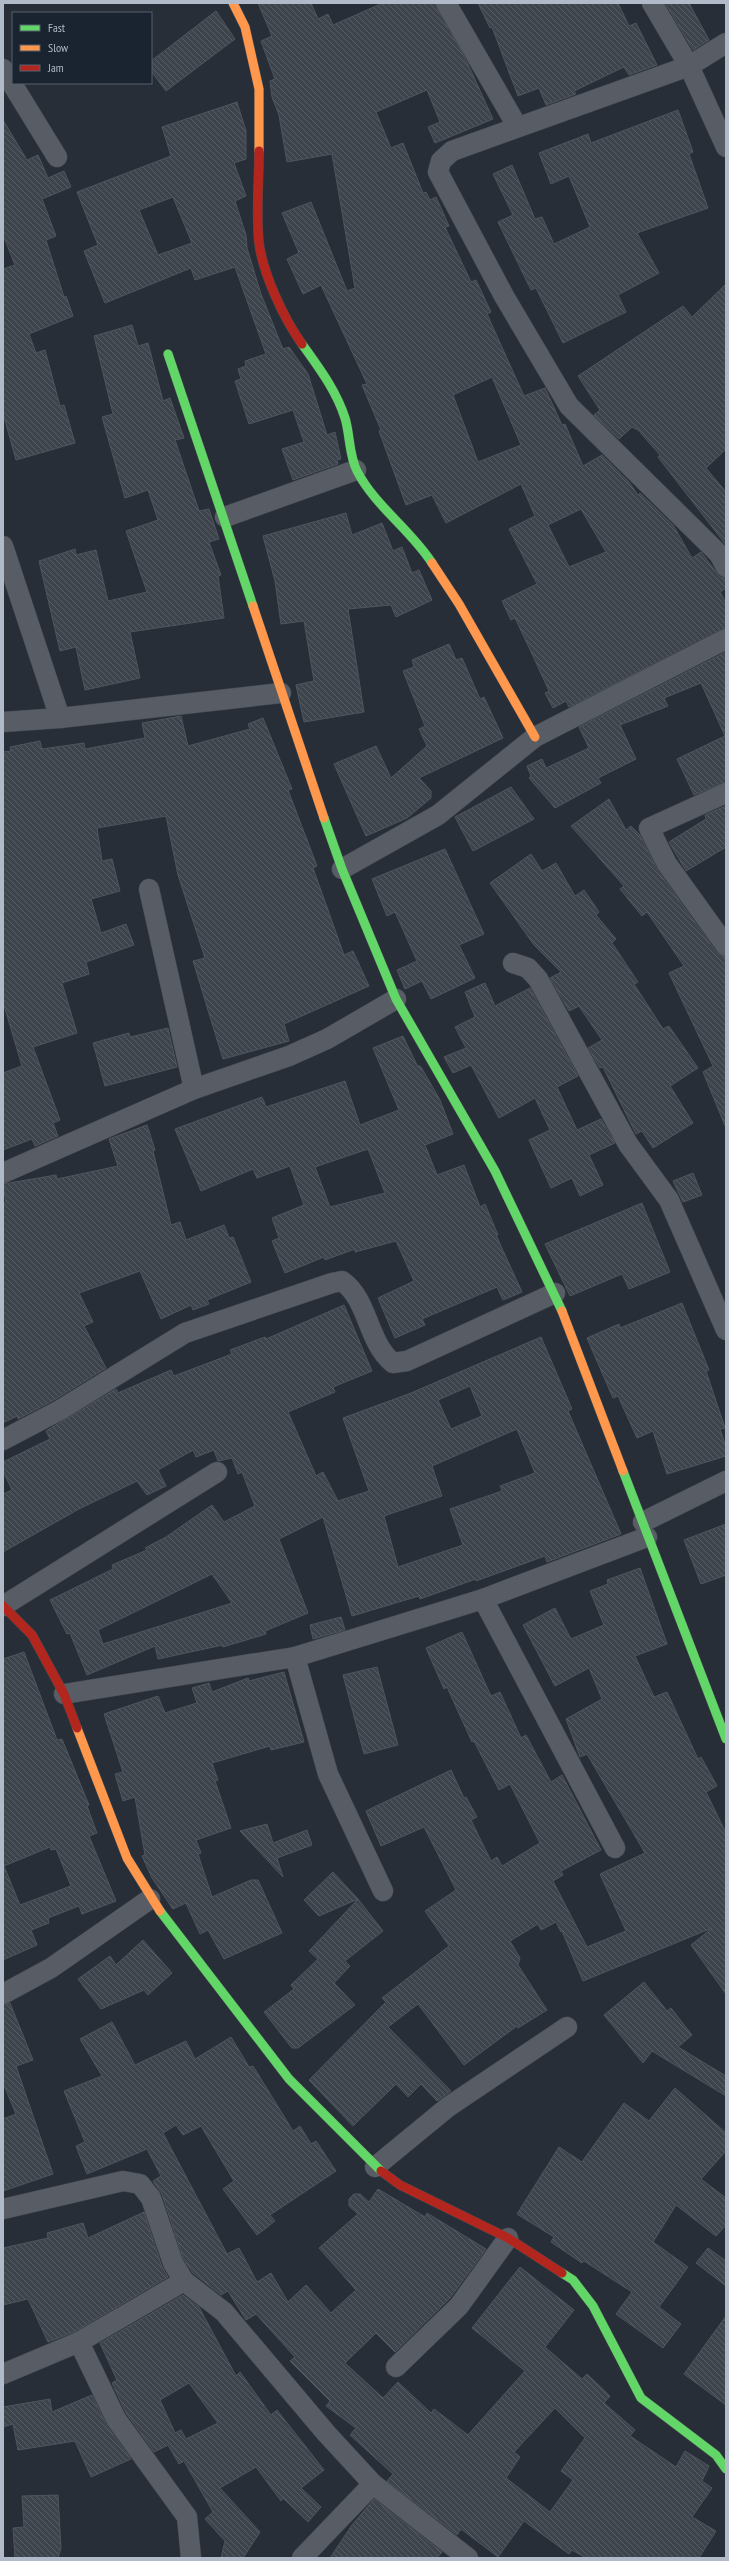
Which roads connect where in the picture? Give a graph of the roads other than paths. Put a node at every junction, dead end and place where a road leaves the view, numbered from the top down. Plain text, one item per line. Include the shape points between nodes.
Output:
1 (233, 3) edge
2 (446, 3) edge
3 (652, 3) edge
4 (726, 44) edge
5 (689, 66) junction
6 (3, 69) edge
7 (12, 84) edge
8 (12, 84) edge
9 (517, 126) junction
10 (726, 147) edge
11 (57, 157) dead end
12 (168, 354) dead end
13 (356, 470) junction
14 (225, 517) junction
15 (3, 546) edge
16 (726, 567) edge
17 (726, 639) edge
18 (281, 693) junction
19 (60, 718) junction
20 (3, 722) edge
21 (535, 736) junction
22 (726, 793) edge
23 (342, 869) junction
24 (149, 889) dead end
25 (726, 946) edge
26 (513, 963) dead end
27 (396, 999) junction
28 (194, 1089) junction
29 (3, 1173) edge
30 (555, 1293) junction
31 (724, 1320) edge
32 (3, 1440) edge
33 (217, 1472) dead end
34 (726, 1481) edge
35 (645, 1530) junction
36 (483, 1599) junction
37 (3, 1606) edge
38 (295, 1657) junction
39 (64, 1694) junction
40 (726, 1739) edge
41 (615, 1848) dead end
42 (383, 1891) dead end
43 (150, 1899) junction
44 (3, 1994) edge
45 (567, 2027) dead end
46 (375, 2167) junction
47 (3, 2209) edge
48 (508, 2238) junction
49 (184, 2281) junction
50 (79, 2342) junction
51 (396, 2367) dead end
52 (3, 2374) edge
53 (726, 2469) edge
54 (373, 2484) junction
55 (191, 2558) edge
56 (302, 2558) edge
57 (468, 2558) edge

1 - 13 street via 245,27 258,89 259,244 273,290 288,324 331,385 345,418
2 - 9 street
3 - 5 street
4 - 5 street
5 - 9 street
5 - 10 street
6 - 7 street
8 - 11 street
9 - 16 street via 452,151 441,161 438,172 504,296 570,406 719,554
12 - 14 street
13 - 14 street
13 - 21 street via 428,556 460,604
14 - 18 street
15 - 19 street
17 - 21 street
18 - 19 street
18 - 23 street
19 - 20 street
21 - 23 street via 438,815
22 - 25 street via 649,828 667,864
23 - 27 street
24 - 28 street
26 - 31 street via 528,968 538,979 628,1144 669,1200
27 - 28 street via 327,1039 289,1056
27 - 30 street via 495,1171
28 - 29 street
30 - 32 street via 407,1361 392,1363 382,1354 352,1288 342,1281 332,1283 185,1333 60,1410
30 - 35 street
33 - 37 street
34 - 35 street
35 - 36 street
35 - 40 street
36 - 38 street
36 - 41 street
37 - 39 street via 32,1635
38 - 39 street
38 - 42 street via 328,1774
39 - 43 street via 127,1858
43 - 44 street via 51,1968
43 - 46 street via 290,2079
45 - 46 street via 448,2107
46 - 48 street via 400,2185
47 - 49 street via 123,2181 140,2184 151,2198 173,2263
48 - 51 street via 459,2306
48 - 53 street via 573,2280 593,2306 626,2374 641,2398 716,2455
49 - 50 street
49 - 54 street via 224,2312 326,2434
50 - 52 street
50 - 55 street via 116,2420 187,2517
54 - 56 street
54 - 57 street

